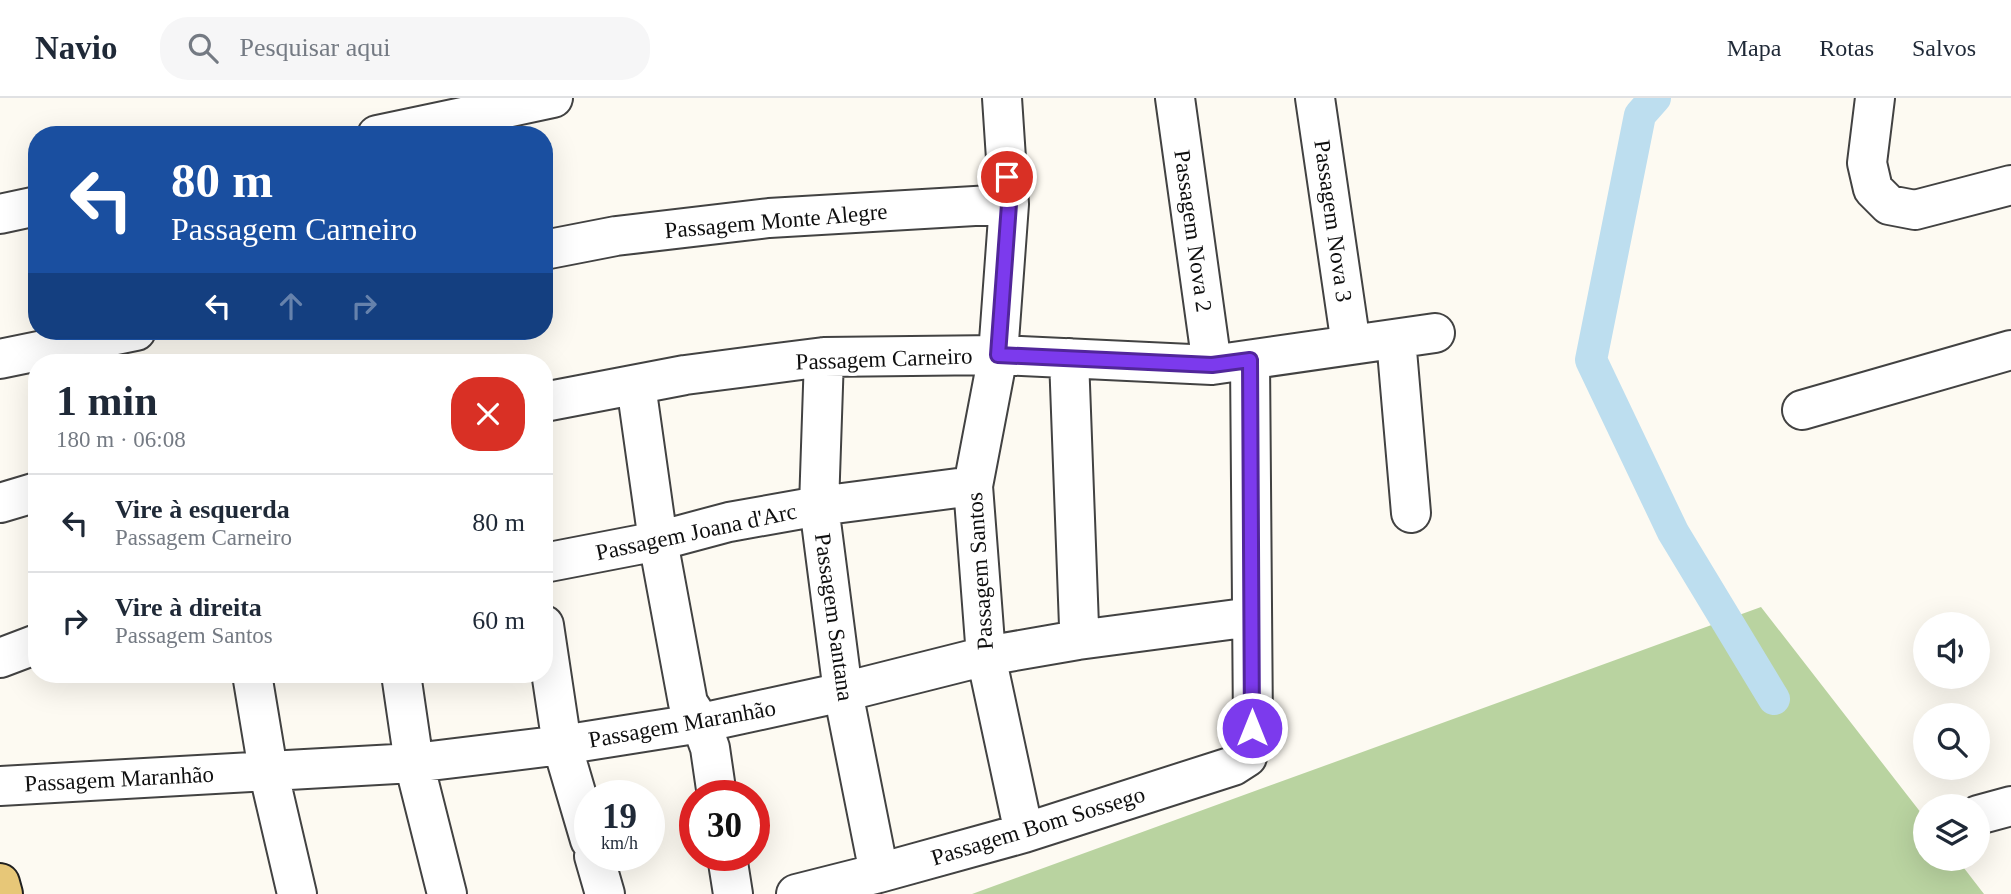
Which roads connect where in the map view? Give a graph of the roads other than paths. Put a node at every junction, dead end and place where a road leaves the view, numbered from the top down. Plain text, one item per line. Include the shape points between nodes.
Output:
1 (553, 98) edge
2 (1002, 98) edge
3 (1175, 98) edge
4 (1315, 98) edge
5 (1875, 98) edge
6 (420, 126) edge
7 (2011, 185) edge
8 (1009, 204) junction
9 (28, 208) edge
10 (0, 214) edge
11 (553, 248) edge
12 (1434, 333) dead end
13 (1396, 339) junction
14 (92, 340) edge
15 (1351, 345) junction
16 (2011, 350) edge
17 (998, 355) junction
18 (824, 357) junction
19 (1069, 358) junction
20 (0, 359) edge
21 (1250, 360) junction
22 (1212, 365) junction
23 (636, 385) junction
24 (553, 400) edge
25 (1802, 410) dead end
26 (973, 486) junction
27 (28, 495) edge
28 (0, 503) edge
29 (819, 506) junction
30 (1411, 513) dead end
31 (658, 541) junction
32 (553, 562) edge
33 (1252, 617) junction
34 (1078, 640) junction
35 (28, 647) edge
36 (986, 656) junction
37 (0, 658) edge
38 (253, 683) edge
39 (402, 683) edge
40 (553, 683) edge
41 (843, 692) junction
42 (701, 723) junction
43 (562, 746) junction
44 (414, 763) junction
45 (268, 770) junction
46 (715, 780) edge
47 (0, 786) edge
48 (574, 786) edge
49 (2011, 806) edge
50 (1990, 812) edge
51 (1024, 833) junction
52 (598, 871) edge
53 (729, 871) edge
54 (879, 873) junction
55 (0, 883) edge
56 (3, 894) edge
57 (297, 894) edge
58 (447, 894) edge
59 (605, 894) edge
60 (733, 894) edge
61 (796, 894) edge

1 - 6 street
2 - 8 street, Passagem Santos
3 - 22 street, Passagem Nova 2
4 - 15 street, Passagem Nova 3
5 - 7 street via 1867,163 1873,189 1889,205 1915,210
8 - 11 street, Passagem Monte Alegre via 769,218 615,236
8 - 17 street, Passagem Santos
9 - 10 street
12 - 13 street, Passagem Carneiro
13 - 15 street, Passagem Carneiro
13 - 30 street
14 - 20 street
15 - 21 street, Passagem Carneiro
16 - 25 street
17 - 18 street, Passagem Carneiro
17 - 19 street, Passagem Carneiro
17 - 26 street, Passagem Santos
18 - 23 street, Passagem Carneiro
18 - 29 street, Passagem Santana
19 - 22 street, Passagem Carneiro
19 - 34 street
21 - 22 street, Passagem Carneiro
21 - 33 street, Passagem Bom Sossego
23 - 24 street, Passagem Carneiro
23 - 31 street
26 - 29 street, Passagem Joana d'Arc
26 - 36 street, Passagem Santos
27 - 28 street
29 - 31 street, Passagem Joana d'Arc
29 - 41 street, Passagem Santana
31 - 32 street, Passagem Joana d'Arc
31 - 42 street via 688,703
33 - 34 street, Passagem Maranhão
33 - 51 street, Passagem Bom Sossego via 1252,728 1247,757 1233,766
34 - 36 street, Passagem Maranhão
35 - 37 street
36 - 41 street, Passagem Maranhão
36 - 51 street, Passagem Santos
38 - 45 street
39 - 44 street
40 - 43 street
41 - 42 street, Passagem Maranhão
41 - 54 street, Passagem Santana
42 - 43 street, Passagem Maranhão
42 - 46 street
43 - 44 street, Passagem Maranhão
43 - 48 street
44 - 45 street, Passagem Maranhão
44 - 58 street
45 - 47 street, Passagem Maranhão
45 - 57 street
49 - 50 street
51 - 54 street, Passagem Bom Sossego
52 - 59 street
53 - 60 street
54 - 61 street, Passagem Bom Sossego
55 - 56 main road

